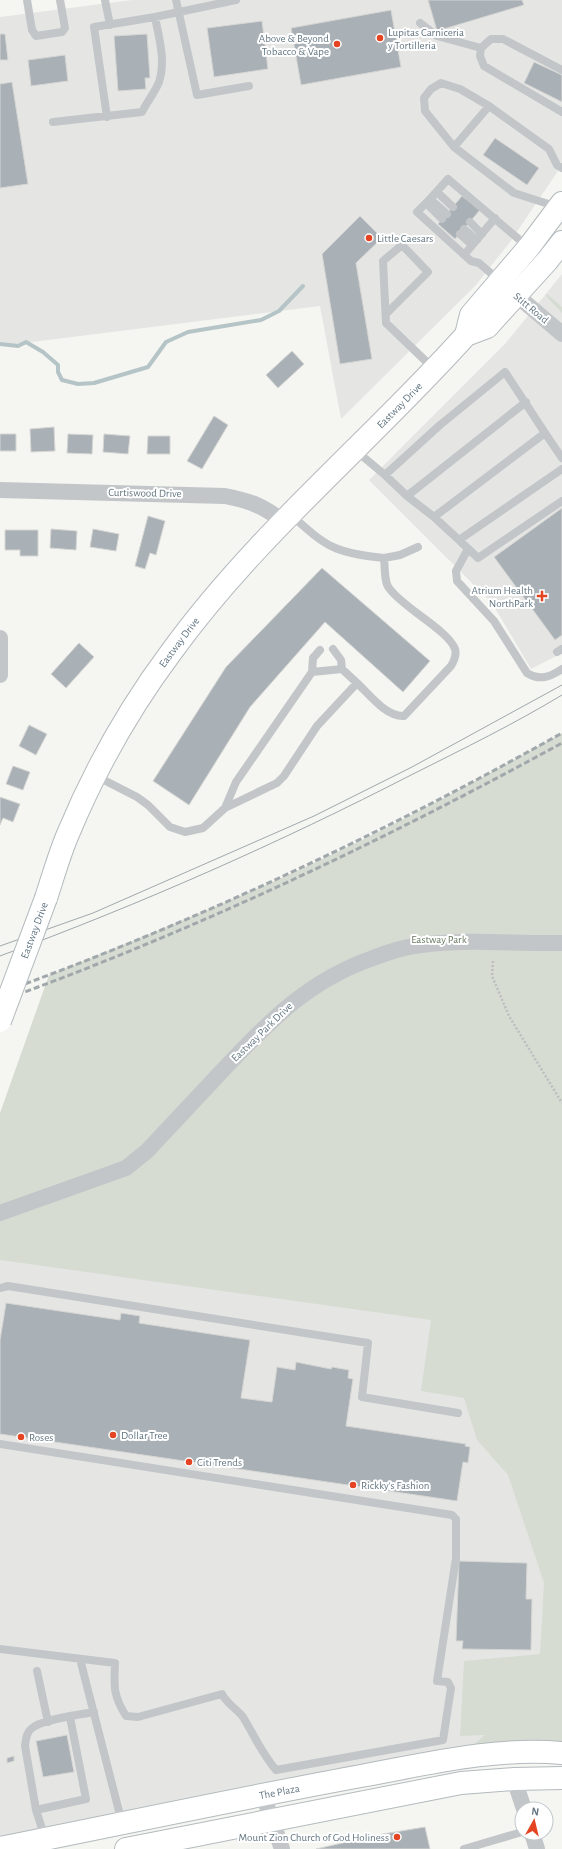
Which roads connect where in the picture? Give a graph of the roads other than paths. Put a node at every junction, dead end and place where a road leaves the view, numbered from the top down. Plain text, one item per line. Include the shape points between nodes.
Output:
1 (27, 0) edge
2 (60, 0) edge
3 (105, 0) edge
4 (176, 0) edge
5 (236, 0) edge
6 (178, 11) junction
7 (155, 17) junction
8 (420, 23) dead end
9 (110, 25) junction
10 (480, 48) junction
11 (562, 70) edge
12 (249, 86) dead end
13 (489, 106) junction
14 (562, 112) edge
15 (107, 117) junction
16 (53, 122) dead end
17 (454, 147) junction
18 (562, 168) edge
19 (437, 192) junction
20 (428, 201) junction
21 (560, 205) edge
22 (453, 207) dead end
23 (445, 216) dead end
24 (495, 218) junction
25 (470, 222) dead end
26 (462, 231) dead end
27 (477, 240) junction
28 (562, 242) edge
29 (529, 247) junction
30 (464, 255) junction
31 (508, 289) junction
32 (386, 314) junction
33 (562, 334) edge
34 (434, 369) junction
35 (526, 402) junction
36 (546, 433) junction
37 (354, 450) junction
38 (562, 458) edge
39 (562, 469) edge
40 (384, 475) junction
41 (0, 490) edge
42 (407, 496) junction
43 (562, 500) edge
44 (434, 517) junction
45 (287, 519) junction
46 (459, 540) junction
47 (418, 547) dead end
48 (468, 549) junction
49 (384, 558) junction
50 (0, 638) edge
51 (333, 649) dead end
52 (320, 650) dead end
53 (562, 669) edge
54 (342, 670) junction
55 (312, 672) junction
56 (0, 675) edge
57 (356, 683) junction
58 (95, 776) junction
59 (225, 808) junction
60 (562, 943) edge
61 (0, 1020) edge
62 (0, 1213) edge
63 (0, 1288) edge
64 (458, 1413) dead end
65 (0, 1444) edge
66 (0, 1649) edge
67 (80, 1659) junction
68 (37, 1670) dead end
69 (94, 1712) junction
70 (70, 1717) junction
71 (48, 1722) junction
72 (562, 1753) edge
73 (562, 1778) edge
74 (514, 1779) junction
75 (263, 1795) junction
76 (521, 1801) edge
77 (219, 1804) junction
78 (36, 1810) junction
79 (270, 1820) junction
80 (122, 1823) junction
81 (514, 1834) edge
82 (51, 1844) edge
83 (0, 1848) edge
84 (129, 1849) edge
85 (282, 1849) edge
86 (464, 1849) edge

1 - 2 lane via 32,30 36,36 62,32 65,28
3 - 9 lane
4 - 6 lane
5 - 6 lane
6 - 7 lane
6 - 12 lane via 197,95
7 - 9 lane
7 - 15 lane via 162,69 158,82 142,112
8 - 10 lane via 437,36
9 - 15 lane via 94,27
10 - 11 lane via 491,39 502,39
10 - 14 lane via 484,66
13 - 17 lane
13 - 17 lane via 460,89 441,83 431,88 424,98 425,111
13 - 18 lane via 548,149 557,165
15 - 16 lane
17 - 21 lane via 514,193
19 - 20 lane
19 - 22 lane
19 - 24 lane via 448,179
20 - 23 lane
20 - 30 lane via 417,212
21 - 29 main road, Eastway Drive
24 - 27 lane
24 - 29 lane
25 - 27 lane
26 - 27 lane
27 - 30 lane
28 - 31 main road, Eastway Drive
29 - 31 main road, Eastway Drive
30 - 31 lane via 479,263
31 - 33 street, Stitt Road
31 - 34 main road, Eastway Drive via 471,315 466,335
32 - 32 lane via 382,260 402,245 428,272
32 - 34 lane via 386,323
34 - 37 main road, Eastway Drive
35 - 36 lane
35 - 40 lane via 506,372 440,424
35 - 42 lane
36 - 38 lane
36 - 44 lane
37 - 40 lane
37 - 45 main road, Eastway Drive
39 - 46 lane
40 - 42 lane
41 - 45 street, Curtiswood Drive via 225,496 255,503
42 - 44 lane
43 - 48 lane via 478,558
44 - 46 lane
45 - 49 lane via 334,549
45 - 58 main road, Eastway Drive via 210,602 171,651 142,693
46 - 48 lane
47 - 49 lane
48 - 53 lane via 456,571 457,581 494,621 527,673 543,678
49 - 57 lane via 388,587 447,638 455,649 456,657 451,666 404,716 389,713
50 - 56 street
51 - 54 lane via 341,660
52 - 55 lane via 313,658
54 - 55 lane
54 - 57 lane
55 - 59 lane via 236,782
57 - 59 lane via 317,726 277,783
58 - 59 lane via 137,797 170,827 185,832 203,828
58 - 61 main road, Eastway Drive, bridge via 67,835
60 - 62 street, Eastway Park Drive via 434,943 388,952 343,970 305,992 274,1017 147,1151 126,1168
63 - 64 lane via 8,1286 368,1343 362,1397
65 - 67 lane via 446,1514 456,1519 456,1558 437,1681 448,1682 451,1688 444,1740 276,1770 267,1760 242,1716 225,1701 222,1694 138,1717 126,1716 114,1689 115,1663
66 - 67 lane
67 - 69 lane
68 - 71 lane
69 - 70 lane
69 - 80 lane
70 - 71 lane
70 - 78 lane via 86,1799
71 - 78 lane via 31,1729 26,1736 25,1746
72 - 75 main road, The Plaza via 519,1753 458,1758
73 - 74 main road
74 - 76 street
74 - 79 main road via 461,1783
75 - 77 main road, The Plaza
75 - 79 street
77 - 80 main road, The Plaza
77 - 84 main road via 201,1820 135,1835 130,1841
78 - 82 lane
79 - 84 main road
79 - 85 street
80 - 82 main road via 111,1837
81 - 86 lane
82 - 83 main road

